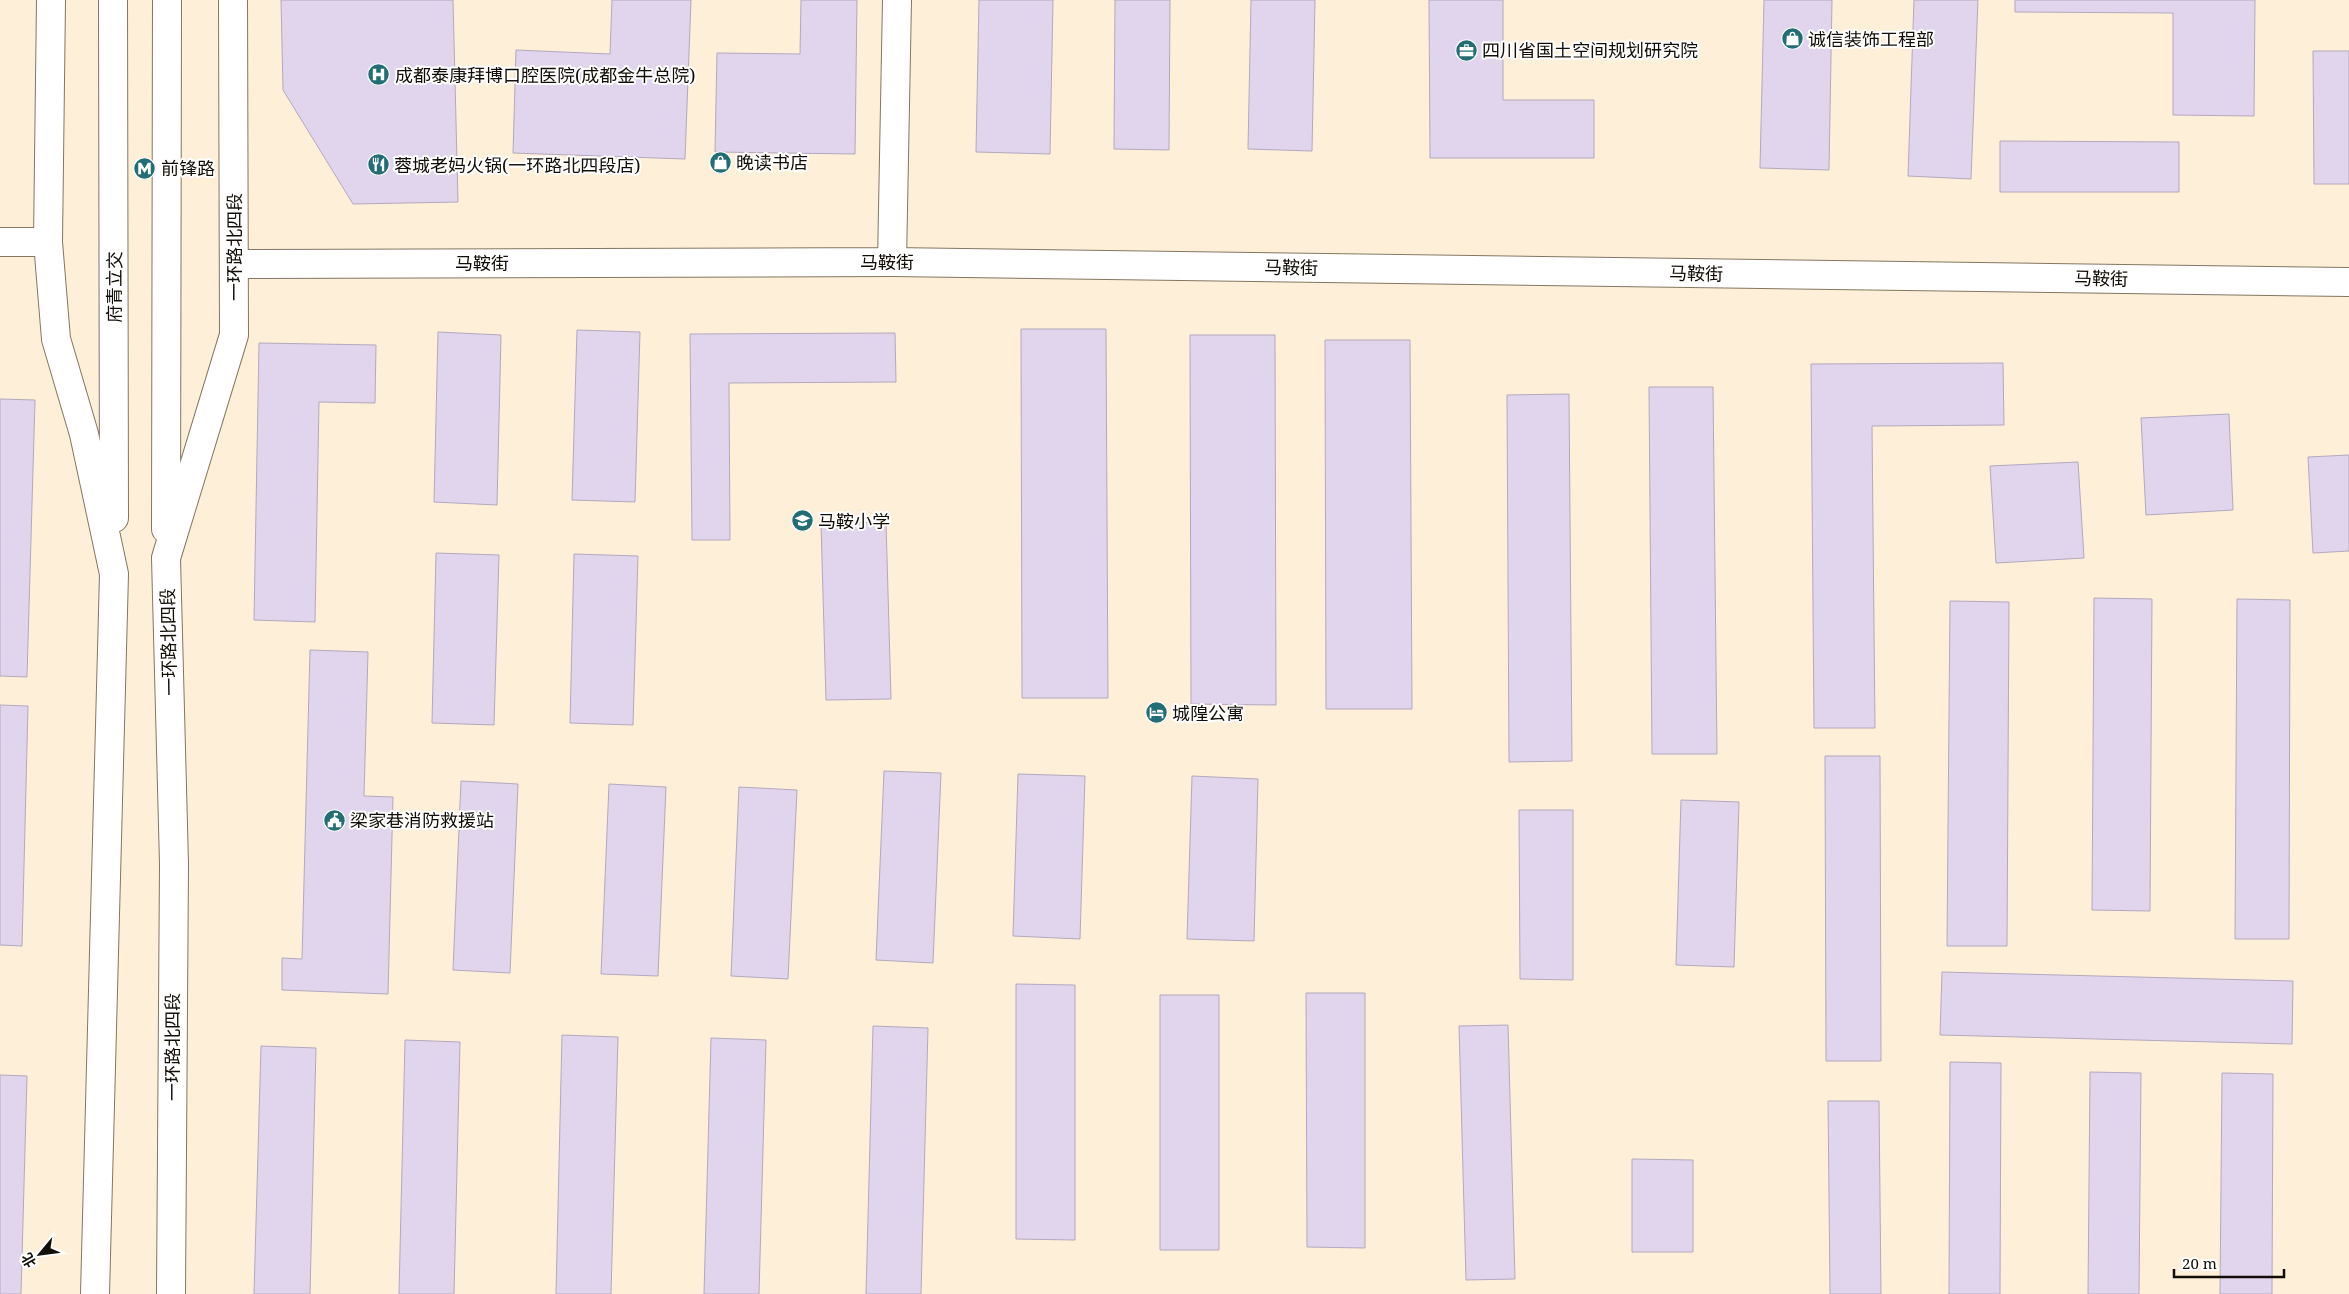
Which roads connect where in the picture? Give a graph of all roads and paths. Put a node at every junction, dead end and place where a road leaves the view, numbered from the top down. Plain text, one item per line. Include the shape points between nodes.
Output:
1 (51, 0) edge
2 (113, 0) edge
3 (167, 0) edge
4 (234, 0) edge
5 (897, 0) edge
6 (0, 242) edge
7 (48, 242) junction
8 (892, 262) junction
9 (234, 264) junction
10 (2349, 282) edge
11 (166, 558) junction
12 (114, 574) junction
13 (95, 1294) edge
14 (171, 1294) edge

1 - 7 main road
2 - 12 main road, 府青立交
3 - 11 main road
4 - 9 main road, 一环路北四段
5 - 8 main road
6 - 7 main road
7 - 12 main road via 56,339 84,434
8 - 9 main road, 马鞍街
8 - 10 main road, 马鞍街
9 - 11 main road, 一环路北四段 via 234,335
11 - 14 main road, 一环路北四段 via 174,864
12 - 13 main road

